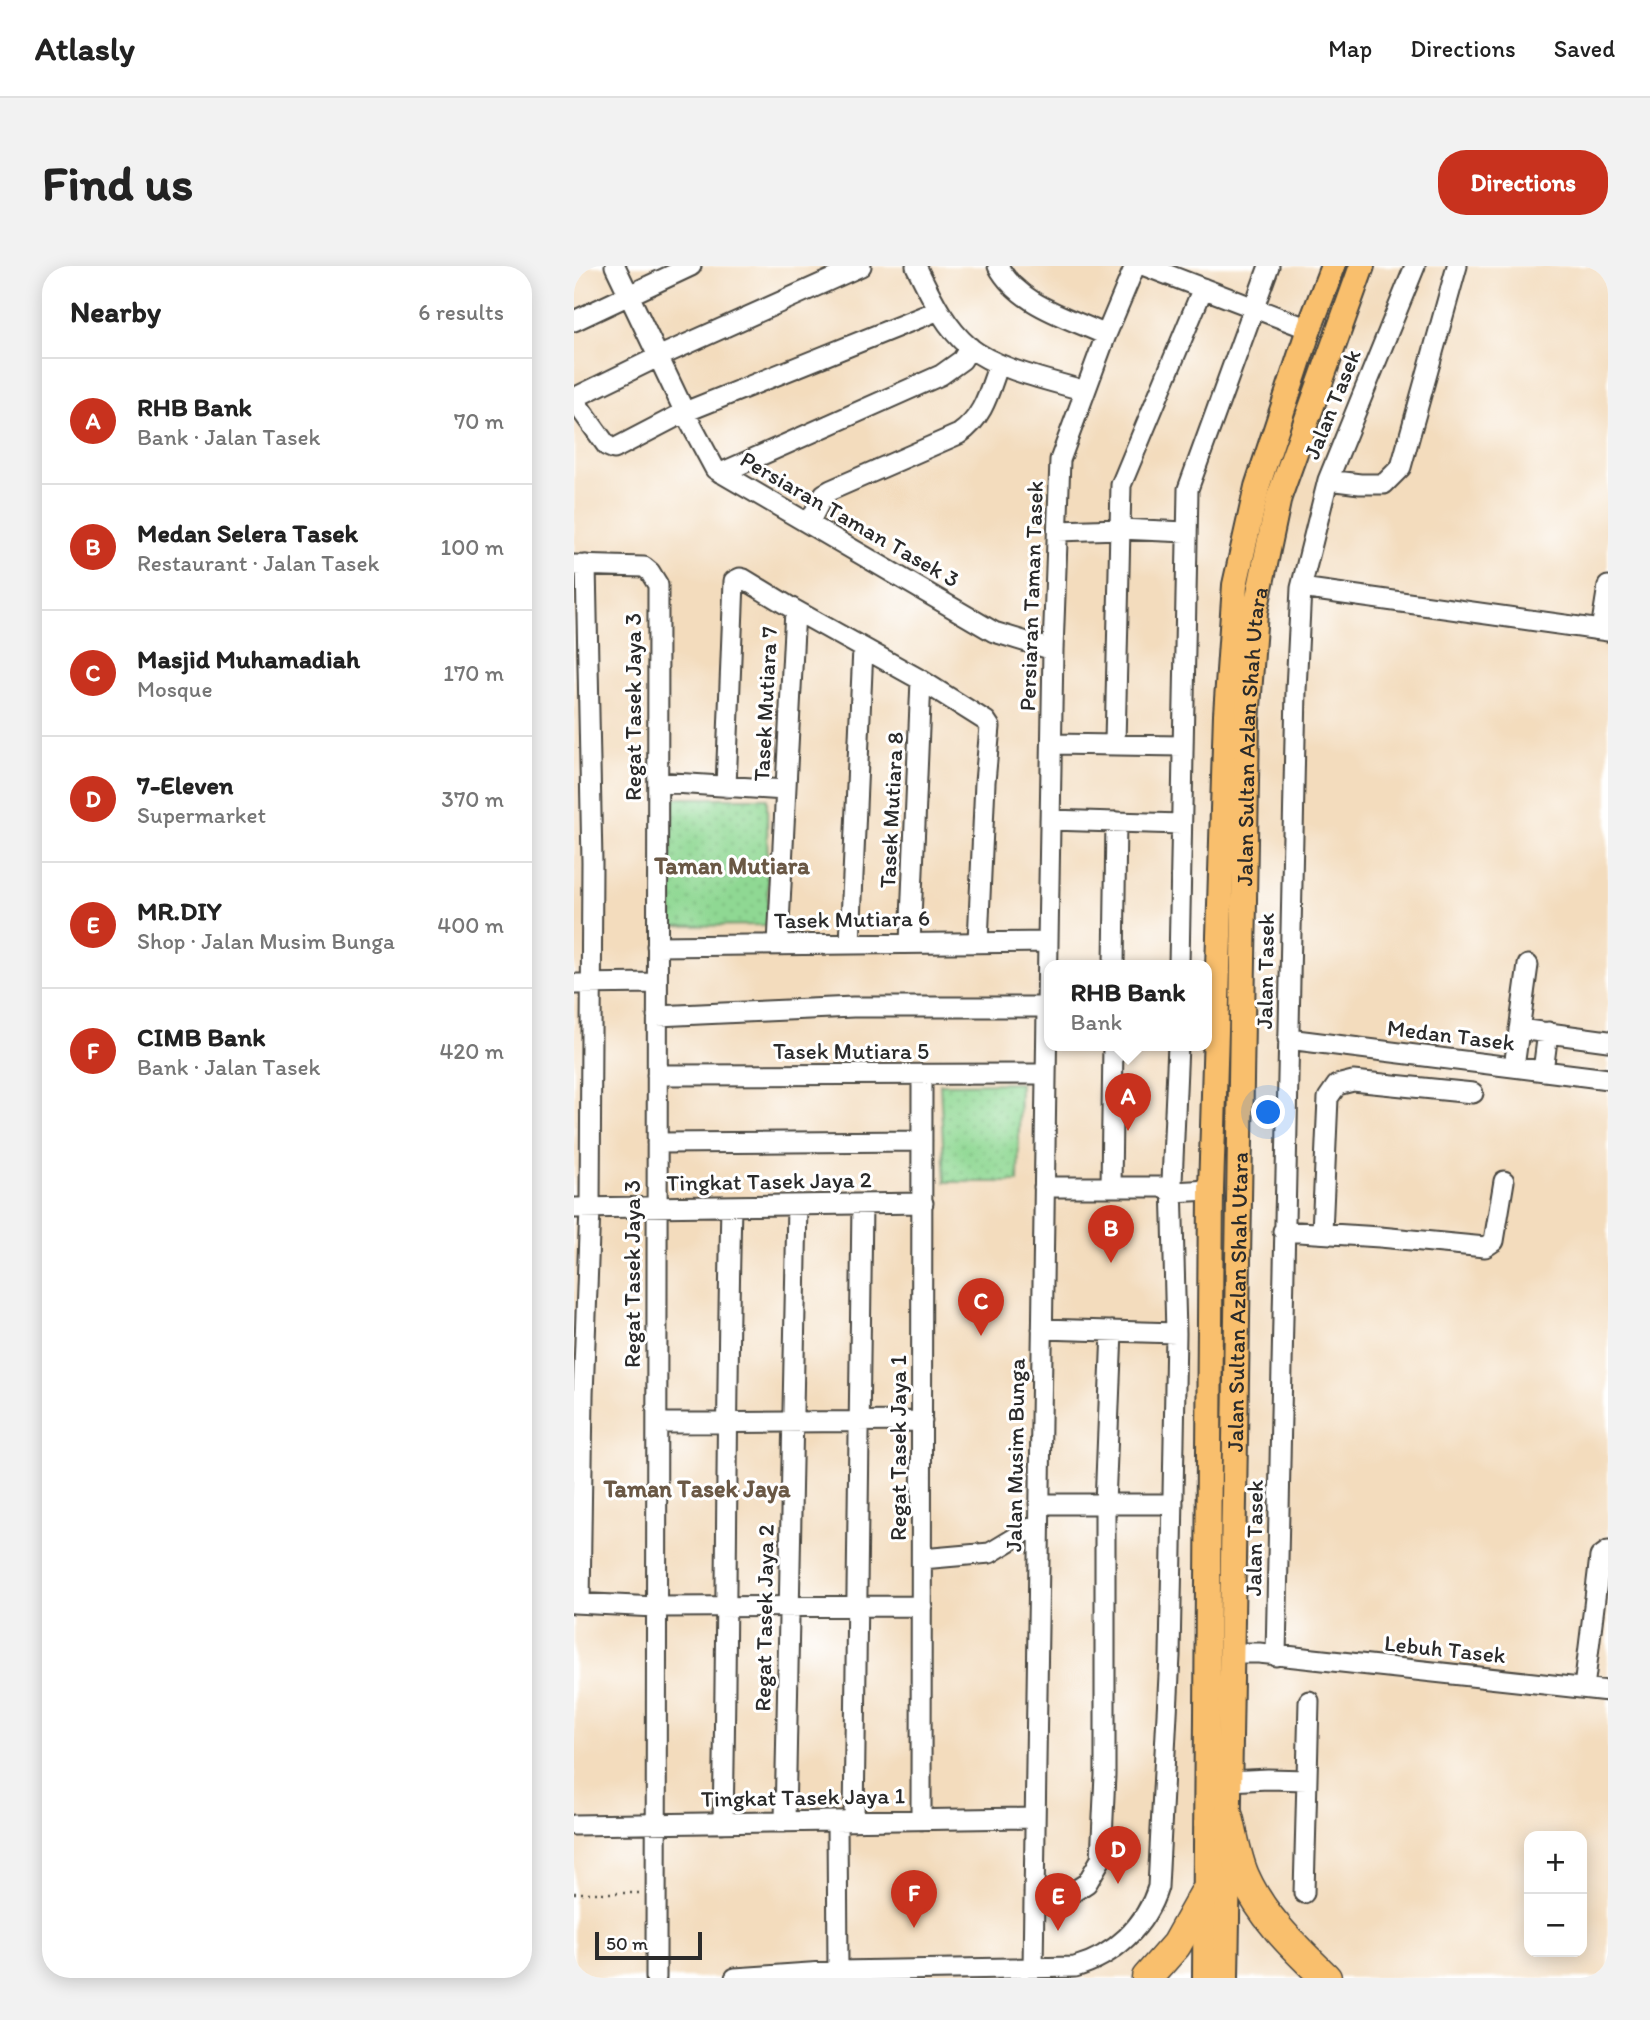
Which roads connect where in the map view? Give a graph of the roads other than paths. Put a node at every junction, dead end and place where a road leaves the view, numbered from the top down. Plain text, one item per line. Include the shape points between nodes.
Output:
1 (615, 266) edge
2 (691, 266) edge
3 (861, 266) edge
4 (916, 266) edge
5 (998, 266) edge
6 (1135, 266) edge
7 (1144, 266) edge
8 (1269, 266) edge
9 (1333, 266) edge
10 (1362, 266) edge
11 (1415, 266) edge
12 (1457, 266) edge
13 (1196, 279) edge
14 (629, 294) junction
15 (1253, 308) junction
16 (939, 310) junction
17 (574, 321) edge
18 (1309, 329) junction
19 (1106, 335) junction
20 (970, 347) junction
21 (658, 356) junction
22 (999, 364) junction
23 (1085, 391) junction
24 (574, 399) edge
25 (685, 412) junction
26 (721, 473) junction
27 (1328, 480) junction
28 (809, 523) junction
29 (1120, 529) junction
30 (1058, 531) junction
31 (1186, 532) junction
32 (580, 565) edge
33 (1608, 586) edge
34 (1301, 588) junction
35 (795, 610) junction
36 (1605, 630) edge
37 (863, 648) junction
38 (1053, 650) junction
39 (921, 680) junction
40 (1115, 743) junction
41 (1052, 744) junction
42 (1182, 746) junction
43 (658, 782) junction
44 (726, 787) junction
45 (785, 790) junction
46 (1050, 820) junction
47 (1116, 822) junction
48 (1181, 824) junction
49 (978, 942) junction
50 (1048, 942) junction
51 (909, 943) junction
52 (778, 944) junction
53 (850, 944) junction
54 (657, 946) junction
55 (1048, 960) edge
56 (1114, 960) edge
57 (1179, 960) edge
58 (1528, 965) dead end
59 (657, 983) junction
60 (583, 984) edge
61 (1044, 1003) edge
62 (657, 1016) junction
63 (1519, 1029) junction
64 (1548, 1032) junction
65 (1288, 1039) junction
66 (1608, 1041) edge
67 (1047, 1051) edge
68 (1113, 1051) edge
69 (1178, 1051) edge
70 (1514, 1067) junction
71 (1543, 1071) junction
72 (1046, 1074) junction
73 (657, 1075) junction
74 (922, 1075) junction
75 (1608, 1079) edge
76 (1473, 1093) dead end
77 (1242, 1112) junction
78 (922, 1141) junction
79 (657, 1143) junction
80 (1504, 1181) dead end
81 (1214, 1184) junction
82 (1111, 1186) junction
83 (1044, 1187) junction
84 (1169, 1187) junction
85 (923, 1203) junction
86 (862, 1204) junction
87 (797, 1205) junction
88 (731, 1206) junction
89 (657, 1207) junction
90 (582, 1208) edge
91 (1240, 1229) junction
92 (1283, 1231) junction
93 (1322, 1232) junction
94 (1042, 1329) junction
95 (1112, 1331) junction
96 (1176, 1333) junction
97 (860, 1421) junction
98 (922, 1421) junction
99 (726, 1422) junction
100 (794, 1422) junction
101 (657, 1423) junction
102 (1039, 1504) junction
103 (1105, 1504) junction
104 (1173, 1504) junction
105 (1038, 1524) junction
106 (1608, 1551) edge
107 (922, 1559) junction
108 (577, 1603) edge
109 (922, 1606) junction
110 (656, 1607) junction
111 (727, 1607) junction
112 (788, 1607) junction
113 (856, 1607) junction
114 (1230, 1653) junction
115 (1276, 1656) junction
116 (1584, 1688) junction
117 (1608, 1691) edge
118 (1309, 1701) dead end
119 (1307, 1780) junction
120 (1228, 1781) junction
121 (1228, 1817) junction
122 (1034, 1818) junction
123 (921, 1820) junction
124 (846, 1821) junction
125 (785, 1822) junction
126 (723, 1823) junction
127 (656, 1824) junction
128 (574, 1825) edge
129 (1304, 1893) dead end
130 (1034, 1894) junction
131 (1204, 1895) junction
132 (1033, 1968) junction
133 (838, 1971) junction
134 (656, 1978) edge
135 (735, 1978) edge
136 (1147, 1978) edge
137 (1205, 1978) edge
138 (1226, 1978) edge
139 (1326, 1978) edge

1 - 14 street, Persiaran Taman Tasek 3
2 - 14 street
3 - 21 street
4 - 16 street
5 - 19 street via 1005,280 1028,300
6 - 19 street, Persiaran Taman Tasek
7 - 13 street
8 - 15 street
9 - 18 main road, Jalan Sultan Azlan Shah Utara
10 - 77 main road, Jalan Sultan Azlan Shah Utara via 1279,497 1255,612 1247,720
11 - 27 street, Jalan Tasek
12 - 27 street via 1401,467 1384,484
13 - 15 street
13 - 29 street via 1121,485
14 - 17 street
14 - 21 street, Persiaran Taman Tasek 3
15 - 18 street
15 - 31 street via 1188,489
16 - 20 street
16 - 25 street
18 - 81 main road, Jalan Sultan Azlan Shah Utara via 1258,487 1235,585 1226,713
19 - 23 street, Persiaran Taman Tasek
20 - 22 street
20 - 26 street via 962,360 942,375
21 - 24 street
21 - 25 street, Persiaran Taman Tasek 3
22 - 23 street
22 - 28 street via 982,411 969,427 824,494
23 - 30 street, Persiaran Taman Tasek via 1060,460
24 - 25 street via 610,449
25 - 26 street, Persiaran Taman Tasek 3
26 - 28 street, Persiaran Taman Tasek 3
27 - 34 street, Jalan Tasek
28 - 38 street, Persiaran Taman Tasek 3 via 995,632
29 - 30 street
29 - 31 street
29 - 40 street
30 - 38 street, Persiaran Taman Tasek
31 - 42 street
32 - 43 street, Regat Tasek Jaya 3 via 643,567 658,585
32 - 60 street via 592,862
33 - 36 street
34 - 36 street
34 - 65 street, Jalan Tasek
35 - 37 street, Tasek Mutiara 7
35 - 44 street via 744,579 734,581
35 - 45 street, Tasek Mutiara 7
37 - 39 street, Tasek Mutiara 7
37 - 53 street
38 - 41 street, Persiaran Taman Tasek
39 - 49 street, Tasek Mutiara 7 via 990,727
39 - 51 street, Tasek Mutiara 8
40 - 41 street
40 - 42 street
41 - 46 street, Persiaran Taman Tasek
42 - 48 street
43 - 44 street
43 - 54 street, Regat Tasek Jaya 3
44 - 45 street
45 - 52 street, Tasek Mutiara 7
46 - 47 street
46 - 50 street, Persiaran Taman Tasek
47 - 48 street
47 - 56 street
48 - 57 street
49 - 50 street, Tasek Mutiara 6
49 - 51 street, Tasek Mutiara 6
50 - 55 street, Jalan Musim Bunga
51 - 53 street, Tasek Mutiara 6
52 - 53 street, Tasek Mutiara 6
52 - 54 street, Tasek Mutiara 6
54 - 59 street, Regat Tasek Jaya 3
58 - 63 street
59 - 60 street
59 - 62 street, Regat Tasek Jaya 3
60 - 90 street
61 - 62 street
62 - 73 street, Regat Tasek Jaya 3
63 - 64 street
63 - 70 street
64 - 66 street
64 - 71 street
65 - 70 street, Medan Tasek
65 - 92 street, Jalan Tasek
67 - 72 street, Jalan Musim Bunga
68 - 82 street
69 - 84 street
70 - 71 street, Medan Tasek
71 - 75 street, Medan Tasek
72 - 74 street, Tasek Mutiara 5
72 - 83 street, Jalan Musim Bunga
73 - 74 street, Tasek Mutiara 5
73 - 79 street, Regat Tasek Jaya 3
74 - 78 street, Regat Tasek Jaya 1
76 - 93 street via 1353,1081 1337,1085 1328,1098
77 - 81 main road via 1234,1120 1229,1175
77 - 91 main road, Jalan Sultan Azlan Shah Utara
78 - 79 street
78 - 85 street, Regat Tasek Jaya 1
79 - 89 street, Regat Tasek Jaya 3
80 - 93 street via 1494,1241 1485,1247
81 - 84 street
81 - 91 main road via 1234,1202
81 - 131 main road, Jalan Sultan Azlan Shah Utara
82 - 83 street
82 - 84 street
83 - 94 street, Jalan Musim Bunga
84 - 96 street
85 - 86 street, Tingkat Tasek Jaya 2
85 - 98 street, Regat Tasek Jaya 1
86 - 87 street, Tingkat Tasek Jaya 2
86 - 97 street
87 - 88 street, Tingkat Tasek Jaya 2
87 - 100 street, Regat Tasek Jaya 2
88 - 89 street, Tingkat Tasek Jaya 2
88 - 99 street
89 - 90 street, Tingkat Tasek Jaya 2
89 - 101 street, Regat Tasek Jaya 3
90 - 108 street
91 - 114 main road, Jalan Sultan Azlan Shah Utara
92 - 93 street
92 - 115 street, Jalan Tasek
94 - 95 street
94 - 102 street, Jalan Musim Bunga
95 - 96 street
95 - 103 street
96 - 104 street
97 - 98 street
97 - 100 street
97 - 113 street
98 - 107 street, Regat Tasek Jaya 1
99 - 100 street
99 - 101 street
99 - 111 street
100 - 112 street, Regat Tasek Jaya 2
101 - 110 street, Regat Tasek Jaya 3
102 - 103 street
102 - 105 street, Jalan Musim Bunga
103 - 104 street
103 - 130 street via 1101,1858 1087,1883 1070,1894
104 - 132 street via 1158,1887 1139,1926 1099,1959 1075,1967
105 - 107 street via 990,1553
105 - 122 street, Jalan Musim Bunga
106 - 116 street via 1600,1557
107 - 109 street, Regat Tasek Jaya 1
108 - 110 street
109 - 113 street
109 - 123 street, Regat Tasek Jaya 1
110 - 111 street
110 - 127 street, Regat Tasek Jaya 3
111 - 112 street
111 - 126 street
112 - 113 street
112 - 125 street, Regat Tasek Jaya 2
113 - 124 street
114 - 115 street, Lebuh Tasek
114 - 120 main road, Jalan Sultan Azlan Shah Utara
115 - 116 street, Lebuh Tasek
116 - 117 street, Lebuh Tasek
118 - 119 street
119 - 120 street
119 - 129 street
120 - 121 main road, Jalan Sultan Azlan Shah Utara
121 - 138 main road, Jalan Sultan Azlan Shah Utara
121 - 139 highway via 1242,1873 1258,1905
122 - 123 street, Tingkat Tasek Jaya 1
122 - 130 street, Jalan Musim Bunga
123 - 124 street, Tingkat Tasek Jaya 1
124 - 125 street, Tingkat Tasek Jaya 1
124 - 133 street
125 - 126 street, Tingkat Tasek Jaya 1
126 - 127 street, Tingkat Tasek Jaya 1
127 - 128 street, Tingkat Tasek Jaya 1
127 - 134 street, Regat Tasek Jaya 3
130 - 132 street, Jalan Musim Bunga
131 - 136 highway via 1176,1945
131 - 137 main road, Jalan Sultan Azlan Shah Utara
132 - 133 street
133 - 135 street

